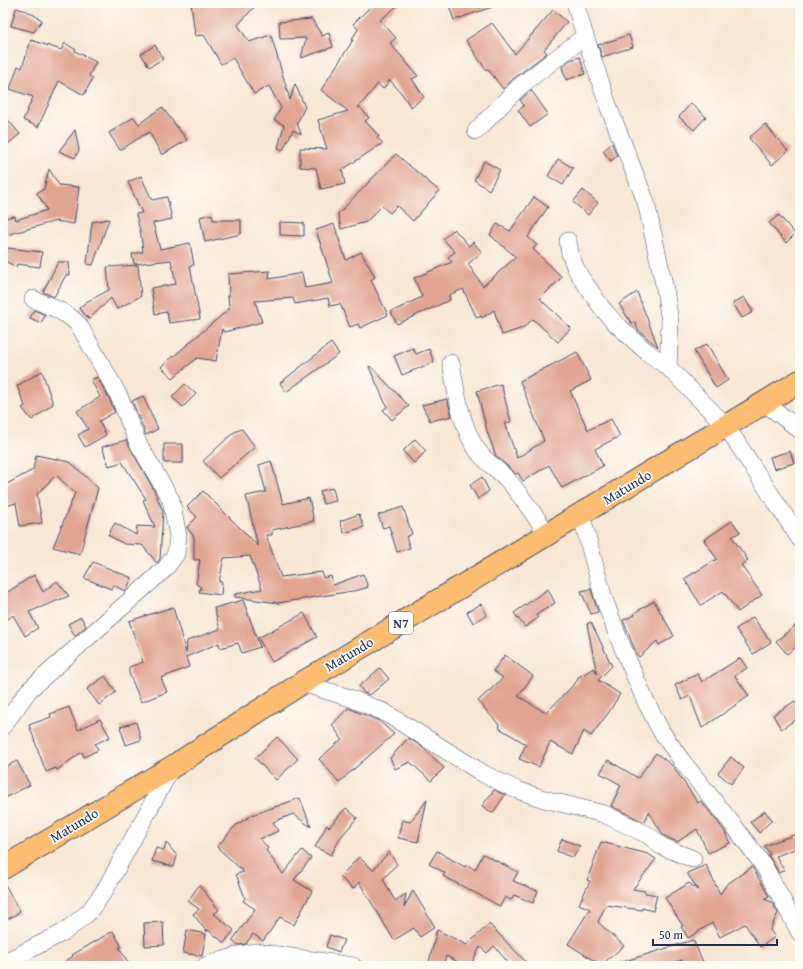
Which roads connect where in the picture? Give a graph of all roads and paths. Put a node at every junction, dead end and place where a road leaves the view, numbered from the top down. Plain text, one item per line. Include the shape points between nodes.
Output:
1 (575, 3) edge
2 (585, 36) junction
3 (476, 131) dead end
4 (568, 241) dead end
5 (33, 299) dead end
6 (452, 363) dead end
7 (668, 367) junction
8 (800, 381) edge
9 (765, 403) junction
10 (726, 426) junction
11 (800, 430) edge
12 (581, 514) junction
13 (548, 534) junction
14 (800, 539) edge
15 (302, 683) junction
16 (3, 726) edge
17 (172, 767) junction
18 (693, 859) dead end
19 (3, 868) edge
20 (800, 933) edge
21 (3, 963) edge
22 (205, 966) edge
23 (354, 966) edge

1 - 2 street
2 - 3 street via 519,87
2 - 7 street via 609,108 646,202 670,322
4 - 7 street via 575,267 602,308 647,352
5 - 16 street via 61,311 79,325 118,394 138,443 171,500 178,536 176,554 165,569 29,690
6 - 13 street via 461,412 474,446 508,481
7 - 10 street
8 - 9 main road, Matundo / N7
9 - 10 main road, Matundo / N7
9 - 11 street
10 - 12 main road, Matundo / N7
10 - 14 street
12 - 13 main road, Matundo / N7
12 - 20 street via 603,596 645,700 661,731 764,866
13 - 15 main road, Matundo / N7
15 - 17 main road, Matundo / N7
15 - 18 street via 384,712 484,774 517,790 604,814 648,835 661,846
17 - 19 main road, Matundo / N7
17 - 21 street via 105,890 88,913 64,932
22 - 23 street via 257,952

